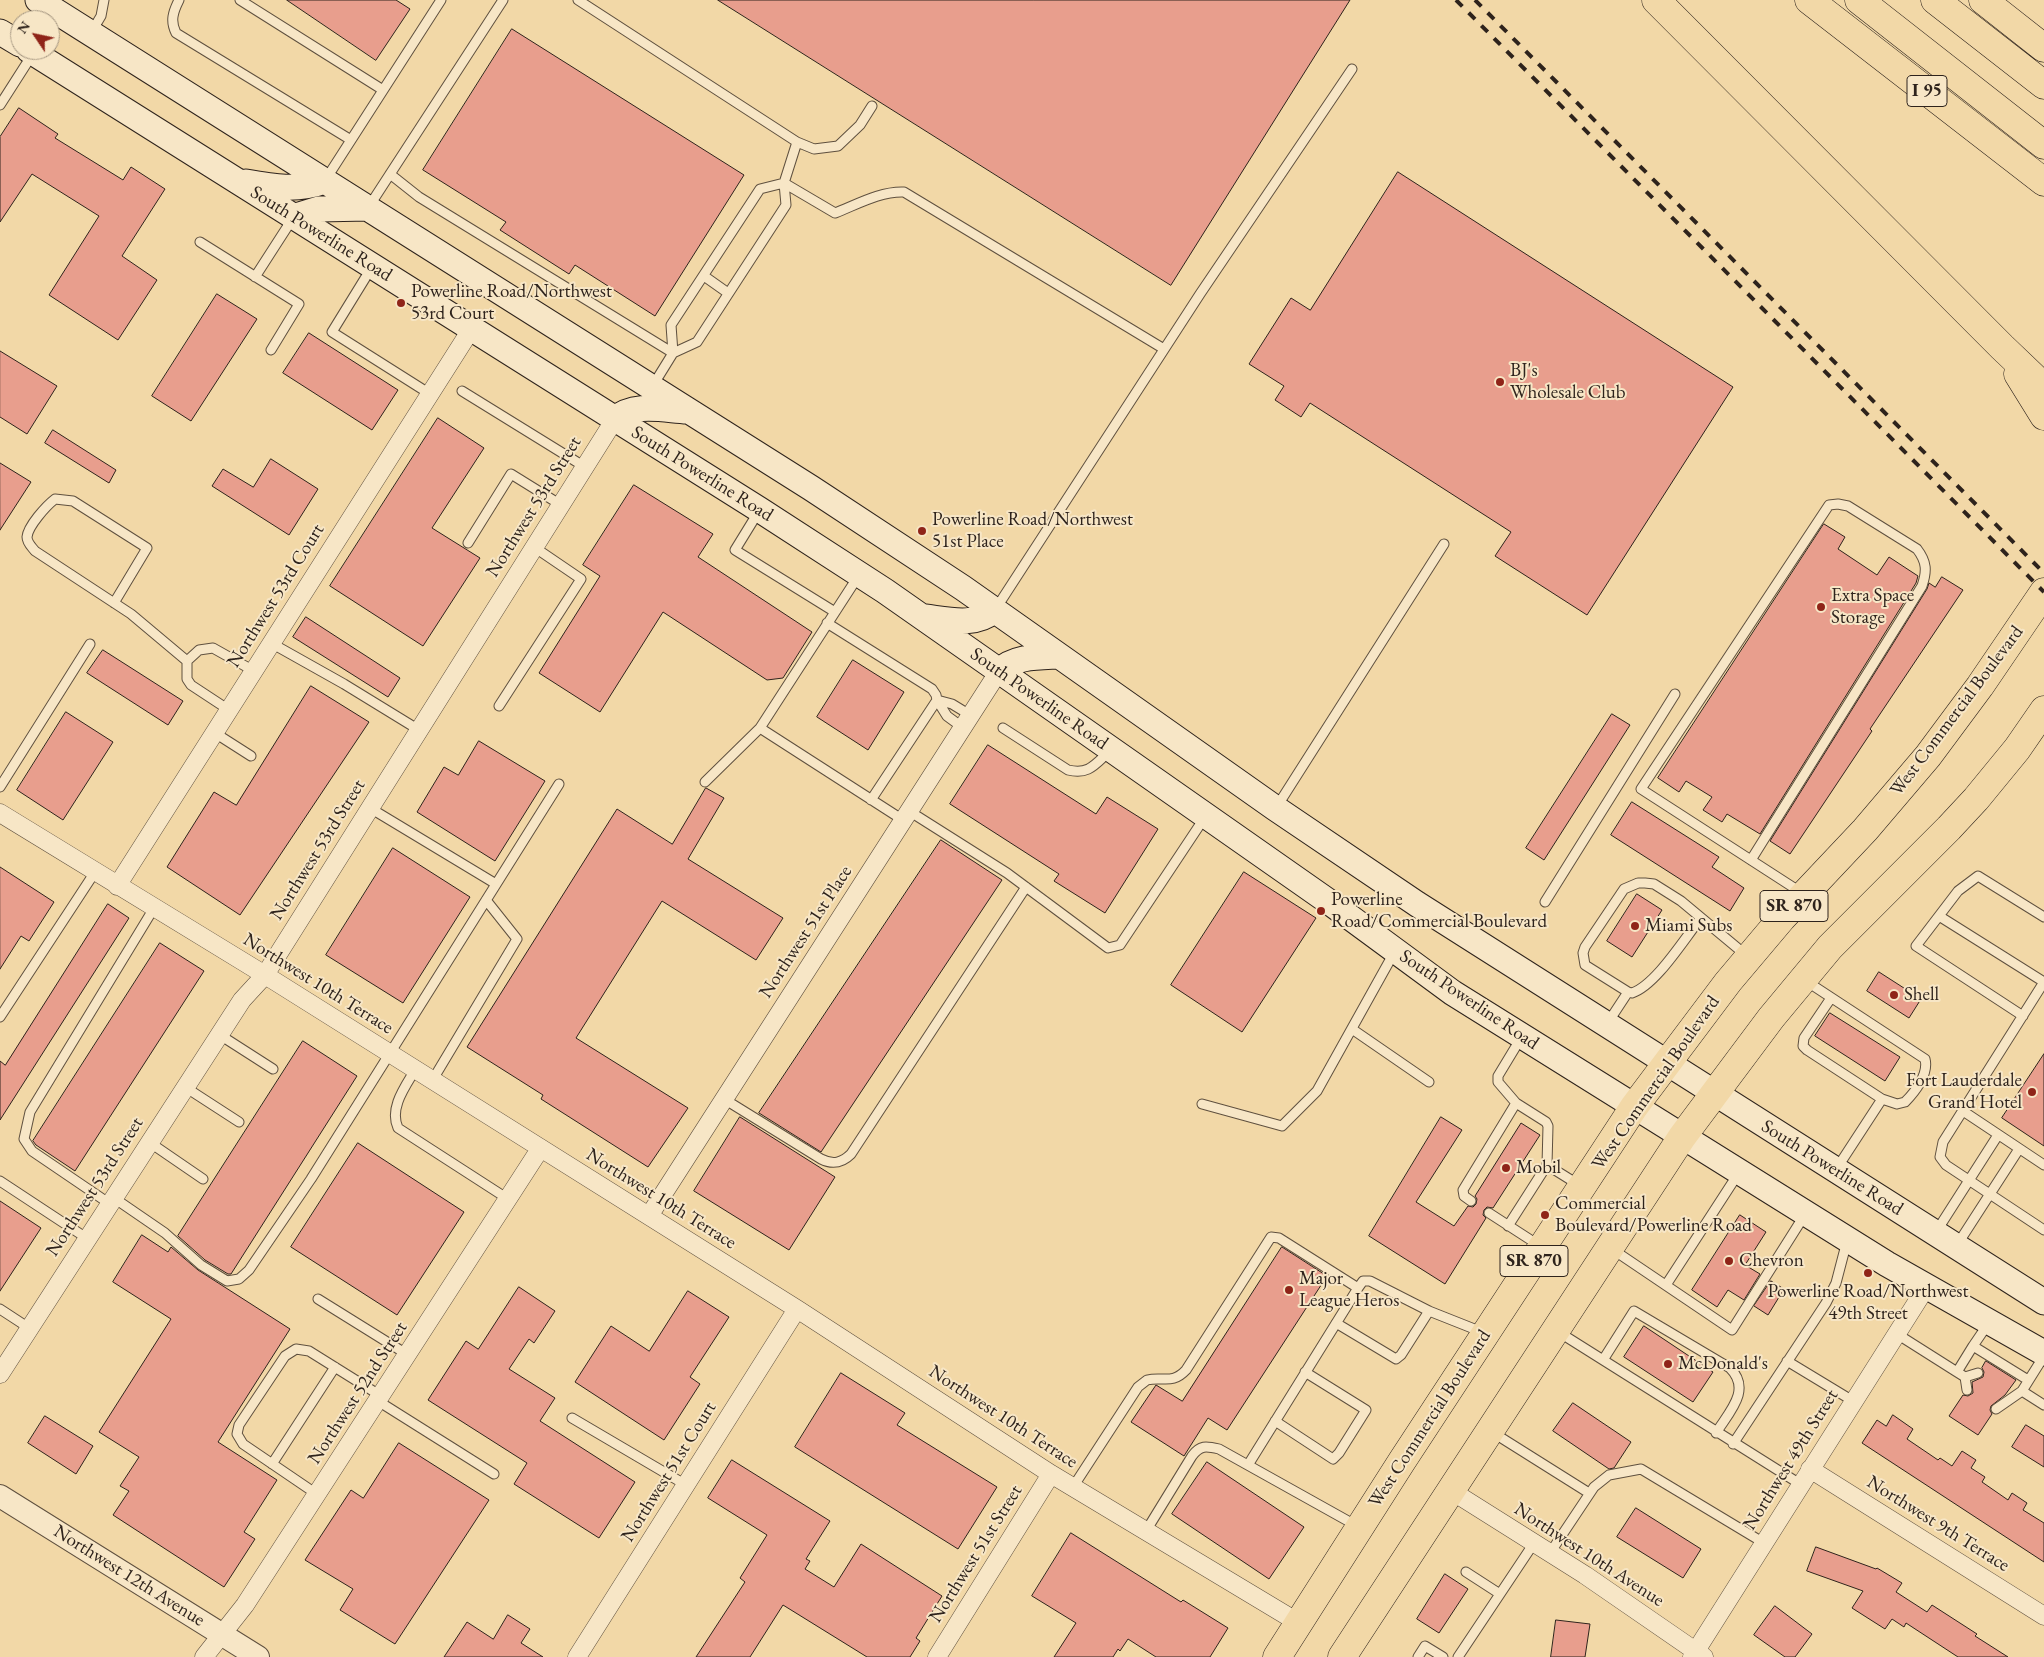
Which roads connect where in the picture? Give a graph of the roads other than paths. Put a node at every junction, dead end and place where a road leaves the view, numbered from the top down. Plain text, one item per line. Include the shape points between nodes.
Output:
1 (38, 0) edge
2 (104, 0) edge
3 (179, 0) edge
4 (240, 0) edge
5 (441, 0) edge
6 (503, 0) edge
7 (578, 0) edge
8 (1656, 0) edge
9 (1809, 0) edge
10 (1859, 0) edge
11 (1935, 0) edge
12 (1983, 0) edge
13 (91, 34) junction
14 (2044, 48) edge
15 (22, 60) edge
16 (45, 60) edge
17 (1352, 70) dead end
18 (2044, 85) edge
19 (383, 90) junction
20 (0, 105) edge
21 (872, 106) dead end
22 (351, 140) junction
23 (798, 142) junction
24 (2044, 144) edge
25 (390, 174) junction
26 (234, 179) junction
27 (325, 181) junction
28 (2044, 182) edge
29 (784, 183) junction
30 (368, 208) junction
31 (293, 217) junction
32 (200, 242) dead end
33 (373, 266) junction
34 (704, 276) junction
35 (255, 277) junction
36 (728, 293) junction
37 (472, 328) junction
38 (2002, 347) junction
39 (1164, 349) junction
40 (270, 350) dead end
41 (674, 353) junction
42 (652, 387) junction
43 (2044, 387) edge
44 (462, 390) dead end
45 (430, 394) junction
46 (690, 411) junction
47 (2044, 416) edge
48 (615, 419) junction
49 (585, 466) junction
50 (561, 505) junction
51 (760, 510) junction
52 (468, 543) dead end
53 (1444, 544) dead end
54 (534, 547) junction
55 (859, 574) junction
56 (2044, 592) edge
57 (114, 603) junction
58 (995, 610) junction
59 (835, 612) junction
60 (922, 616) junction
61 (827, 623) junction
62 (270, 643) junction
63 (90, 644) dead end
64 (1059, 656) junction
65 (186, 661) junction
66 (999, 671) junction
67 (254, 672) junction
68 (1675, 694) dead end
69 (937, 700) junction
70 (499, 706) dead end
71 (230, 710) junction
72 (2044, 710) edge
73 (966, 721) junction
74 (760, 728) junction
75 (1003, 728) dead end
76 (418, 730) junction
77 (215, 733) junction
78 (1111, 750) junction
79 (251, 756) dead end
80 (705, 782) dead end
81 (559, 784) dead end
82 (0, 787) edge
83 (871, 800) junction
84 (370, 808) junction
85 (1275, 808) junction
86 (0, 814) edge
87 (906, 815) junction
88 (1205, 816) junction
89 (1751, 860) junction
90 (95, 872) junction
91 (496, 884) junction
92 (117, 886) junction
93 (1026, 887) junction
94 (1804, 894) junction
95 (486, 900) junction
96 (1545, 902) dead end
97 (154, 908) junction
98 (1939, 916) junction
99 (2044, 917) edge
100 (1701, 918) junction
101 (1396, 950) junction
102 (1749, 957) junction
103 (265, 976) junction
104 (1803, 980) junction
105 (1628, 992) junction
106 (1831, 998) junction
107 (0, 1016) edge
108 (2023, 1016) junction
109 (1607, 1024) junction
110 (1352, 1029) junction
111 (220, 1035) junction
112 (1522, 1038) junction
113 (389, 1054) junction
114 (1667, 1062) junction
115 (273, 1069) dead end
116 (415, 1070) junction
117 (432, 1081) junction
118 (1429, 1082) dead end
119 (186, 1087) junction
120 (1715, 1094) junction
121 (724, 1099) junction
122 (1882, 1099) junction
123 (1516, 1103) junction
124 (1202, 1104) dead end
125 (1634, 1107) junction
126 (1963, 1111) junction
127 (239, 1122) dead end
128 (1998, 1135) junction
129 (1682, 1137) junction
130 (149, 1142) junction
131 (540, 1149) junction
132 (2019, 1149) junction
133 (1547, 1165) junction
134 (2044, 1165) edge
135 (1835, 1170) junction
136 (1740, 1171) junction
137 (203, 1179) dead end
138 (1968, 1180) junction
139 (0, 1181) edge
140 (1582, 1187) junction
141 (1990, 1195) junction
142 (508, 1199) junction
143 (112, 1201) junction
144 (1471, 1201) dead end
145 (1489, 1213) dead end
146 (1806, 1213) junction
147 (649, 1216) junction
148 (1508, 1226) junction
149 (2044, 1230) edge
150 (1935, 1233) junction
151 (88, 1239) junction
152 (1847, 1240) junction
153 (1956, 1247) junction
154 (1542, 1248) junction
155 (1610, 1248) junction
156 (1666, 1285) junction
157 (1927, 1286) junction
158 (1358, 1288) junction
159 (318, 1299) dead end
160 (2044, 1302) edge
161 (797, 1309) junction
162 (0, 1310) edge
163 (1429, 1311) junction
164 (1989, 1321) junction
165 (1336, 1323) junction
166 (29, 1328) junction
167 (1556, 1330) junction
168 (1486, 1334) junction
169 (1897, 1334) junction
170 (1972, 1346) junction
171 (2044, 1354) edge
172 (408, 1355) junction
173 (1603, 1360) junction
174 (1787, 1361) junction
175 (335, 1368) junction
176 (1305, 1372) junction
177 (1956, 1372) junction
178 (1978, 1373) dead end
179 (0, 1374) edge
180 (1965, 1377) junction
181 (2028, 1380) junction
182 (1967, 1390) dead end
183 (2015, 1393) junction
184 (379, 1399) junction
185 (1854, 1401) junction
186 (2044, 1405) edge
187 (1996, 1409) dead end
188 (572, 1418) dead end
189 (1275, 1421) junction
190 (1490, 1430) junction
191 (1716, 1433) junction
192 (1733, 1444) junction
193 (272, 1464) junction
194 (1248, 1465) junction
195 (1810, 1469) junction
196 (494, 1474) dead end
197 (1052, 1474) junction
198 (1800, 1484) junction
199 (686, 1485) junction
200 (1073, 1487) junction
201 (1450, 1490) junction
202 (1589, 1493) junction
203 (318, 1495) junction
204 (0, 1496) edge
205 (1360, 1527) junction
206 (1146, 1531) junction
207 (1534, 1543) junction
208 (1764, 1543) junction
209 (1550, 1553) junction
210 (1466, 1572) dead end
211 (1500, 1594) junction
212 (2044, 1616) edge
213 (1299, 1623) junction
214 (222, 1634) junction
215 (1697, 1655) edge
216 (204, 1657) edge
217 (258, 1657) edge
218 (577, 1657) edge
219 (937, 1657) edge
220 (1277, 1657) edge
221 (1342, 1657) edge
222 (1418, 1657) edge
223 (1443, 1657) edge
224 (1458, 1657) edge

1 - 13 main road, South Powerline Road
2 - 13 lane via 101,16
3 - 22 lane via 172,24 176,33
4 - 19 lane
5 - 19 lane
6 - 25 lane
7 - 23 lane
8 - 38 highway
9 - 28 highway, I 95
10 - 24 highway
11 - 18 highway
12 - 14 highway
13 - 27 main road, South Powerline Road
15 - 20 lane
16 - 26 main road, South Powerline Road
17 - 39 lane
19 - 22 lane
21 - 23 lane via 860,125 838,146 814,149
22 - 27 lane
23 - 29 lane
25 - 30 lane
25 - 41 lane via 419,197
26 - 27 main road via 288,189
26 - 31 main road, South Powerline Road
27 - 30 main road, South Powerline Road
29 - 34 lane via 760,189
29 - 36 lane via 786,205
29 - 39 lane via 835,213 882,195 904,192
30 - 31 main road via 319,209
30 - 42 main road, South Powerline Road
31 - 33 main road, South Powerline Road
31 - 35 lane
32 - 35 lane
33 - 37 main road, South Powerline Road
33 - 45 lane via 332,332
34 - 36 lane
34 - 41 lane via 671,325
35 - 40 lane via 299,304
36 - 41 lane via 697,342
37 - 45 street, Northwest 53rd Court
37 - 48 main road, South Powerline Road
38 - 43 highway
38 - 47 highway
39 - 58 lane
41 - 42 lane
42 - 46 main road, South Powerline Road
44 - 49 lane
45 - 62 street, Northwest 53rd Court
46 - 48 main road via 637,409
46 - 58 main road, South Powerline Road
48 - 49 street, Northwest 53rd Street
48 - 51 main road, South Powerline Road
49 - 50 street, Northwest 53rd Street
50 - 52 lane via 511,474
50 - 54 street, Northwest 53rd Street
51 - 55 main road, South Powerline Road
51 - 59 lane via 736,550
53 - 85 lane
54 - 70 lane via 581,579
54 - 76 street, Northwest 53rd Street
55 - 59 lane
55 - 60 main road, South Powerline Road
56 - 94 highway, West Commercial Boulevard / SR 870 via 1928,756 1865,830
57 - 57 lane via 35,551 28,543 30,529 55,499 73,501 146,548
57 - 65 lane
58 - 60 main road via 972,621
58 - 64 main road, South Powerline Road
59 - 61 lane
60 - 66 main road, South Powerline Road
61 - 69 lane via 932,689
61 - 74 lane
62 - 67 street, Northwest 53rd Court
62 - 76 lane
63 - 82 lane
64 - 66 main road via 1018,660
64 - 85 main road, South Powerline Road
65 - 67 lane via 199,650 213,648
65 - 71 lane via 191,685
66 - 73 street, Northwest 51st Place
66 - 78 main road, South Powerline Road
67 - 71 street, Northwest 53rd Court
68 - 96 lane
69 - 73 lane via 952,704
69 - 73 lane via 947,716
69 - 83 lane
71 - 77 street, Northwest 53rd Court
72 - 104 highway, SR 870 via 1976,799 1830,947
73 - 87 street, Northwest 51st Place
74 - 80 lane
74 - 83 lane
75 - 78 lane via 1068,770 1087,772
76 - 84 street, Northwest 53rd Street
77 - 79 lane
77 - 92 street, Northwest 53rd Court
78 - 88 main road, South Powerline Road
81 - 91 lane
83 - 87 lane
84 - 91 lane
84 - 103 street, Northwest 53rd Street
85 - 109 main road, South Powerline Road via 1417,904
86 - 90 street, Northwest 10th Terrace
87 - 93 lane
87 - 121 street, Northwest 51st Place
88 - 93 lane via 1120,945 1115,947 1108,948 1096,940
88 - 101 main road, South Powerline Road
89 - 89 lane via 1642,789 1829,505 1848,506 1917,548 1924,559 1926,572 1922,586
89 - 94 lane
90 - 92 street, Northwest 10th Terrace
90 - 107 lane
91 - 95 lane
92 - 97 street, Northwest 10th Terrace
93 - 121 lane via 844,1161 836,1163 821,1159
94 - 102 highway, West Commercial Boulevard / SR 870
95 - 113 lane
95 - 117 lane via 517,938
97 - 103 street, Northwest 10th Terrace
97 - 143 lane via 30,1112 24,1139 32,1151
98 - 99 lane via 1958,891 1978,876
98 - 108 lane via 2044,982
98 - 108 lane via 1916,946
100 - 102 lane
100 - 105 lane via 1651,982 1639,991
100 - 105 lane via 1654,884 1638,883 1624,889 1585,947 1583,959 1585,965
101 - 110 lane
101 - 112 main road, South Powerline Road via 1453,993
102 - 114 highway, West Commercial Boulevard / SR 870
103 - 111 street, Northwest 53rd Street via 242,1000
103 - 113 street, Northwest 10th Terrace
104 - 106 lane
104 - 120 highway, SR 870
105 - 109 lane
106 - 122 lane via 1804,1038 1803,1046
106 - 122 lane via 1925,1060 1927,1066 1923,1076 1905,1102 1897,1104
108 - 126 lane
109 - 114 main road, South Powerline Road
110 - 118 lane
110 - 124 lane via 1316,1092 1282,1126
111 - 115 lane
111 - 119 street, Northwest 53rd Street
112 - 123 lane via 1498,1076 1498,1082
112 - 125 main road, South Powerline Road
113 - 116 street, Northwest 10th Terrace
113 - 143 lane via 311,1179 240,1279 227,1281 201,1265 165,1233
114 - 120 main road, South Powerline Road
114 - 125 highway, West Commercial Boulevard / SR 870
116 - 117 street, Northwest 10th Terrace
116 - 142 lane via 398,1100 394,1119 398,1128
117 - 131 street, Northwest 10th Terrace
119 - 127 lane
119 - 130 street, Northwest 53rd Street
120 - 129 highway, SR 870
120 - 135 main road, South Powerline Road
121 - 147 street, Northwest 51st Place
122 - 135 lane
123 - 133 lane via 1546,1122
123 - 144 lane via 1463,1190 1464,1196
125 - 129 main road, South Powerline Road
125 - 140 highway, West Commercial Boulevard / SR 870
126 - 128 lane
126 - 138 lane via 1943,1142 1940,1157
128 - 132 lane
128 - 138 lane
129 - 136 main road, South Powerline Road
129 - 155 highway, SR 870
130 - 137 lane
130 - 143 street, Northwest 53rd Street
131 - 142 street, Northwest 52nd Street
131 - 147 street, Northwest 10th Terrace
132 - 134 lane
132 - 141 lane
133 - 140 lane
133 - 148 lane
135 - 150 main road, South Powerline Road
136 - 146 main road, South Powerline Road
136 - 156 lane
138 - 141 lane
138 - 150 lane
139 - 151 lane
140 - 154 highway, West Commercial Boulevard / SR 870
141 - 149 lane
141 - 153 lane
142 - 172 street, Northwest 52nd Street
143 - 151 street, Northwest 53rd Street
145 - 148 lane
146 - 152 main road, South Powerline Road
146 - 156 lane via 1732,1330
147 - 161 street, Northwest 10th Terrace
148 - 154 lane
150 - 153 main road, South Powerline Road
151 - 166 street, Northwest 53rd Street
152 - 157 main road, South Powerline Road
152 - 174 lane via 1836,1284
153 - 160 main road, South Powerline Road
154 - 168 highway, West Commercial Boulevard / SR 870
155 - 156 lane
155 - 167 highway, SR 870
157 - 164 main road, South Powerline Road
157 - 169 street, Northwest 49th Street
158 - 163 lane via 1370,1281
158 - 165 lane
158 - 200 lane via 1279,1238 1271,1237 1186,1370 1180,1377 1168,1381 1152,1379 1142,1384
159 - 172 lane
161 - 197 street, Northwest 10th Terrace
161 - 199 street, Northwest 51st Court
162 - 166 lane
163 - 165 lane via 1396,1359
163 - 168 lane
164 - 170 lane
164 - 171 main road, South Powerline Road
165 - 176 lane
166 - 179 street, Northwest 53rd Street
167 - 173 lane
167 - 190 highway, SR 870
168 - 205 highway, West Commercial Boulevard / SR 870
169 - 177 lane
169 - 185 street, Northwest 49th Street
170 - 177 lane
170 - 181 lane
171 - 181 lane
172 - 184 street, Northwest 52nd Street
173 - 191 lane
173 - 191 lane via 1634,1311 1730,1368 1738,1376 1740,1391
174 - 185 lane
174 - 192 lane
175 - 184 lane
175 - 193 lane
175 - 193 lane via 309,1351 291,1351 239,1425 237,1434 243,1444
176 - 189 lane
176 - 189 lane via 1366,1410 1333,1459
177 - 180 lane
178 - 180 lane
180 - 182 lane
181 - 183 lane
183 - 186 lane
183 - 187 lane
184 - 196 lane
184 - 203 street, Northwest 52nd Street
185 - 195 street, Northwest 49th Street
188 - 199 lane
189 - 194 lane
190 - 201 highway, SR 870
190 - 202 lane
191 - 192 lane
192 - 198 lane
193 - 203 lane
194 - 205 lane
194 - 206 lane via 1219,1449 1200,1447
195 - 198 street, Northwest 49th Street
195 - 212 street, Northwest 9th Terrace
197 - 200 street, Northwest 10th Terrace
197 - 219 street, Northwest 51st Street
198 - 208 street, Northwest 49th Street
199 - 218 street, Northwest 51st Court
200 - 206 street, Northwest 10th Terrace
201 - 207 street, Northwest 10th Avenue
201 - 221 highway, SR 870
202 - 208 lane via 1604,1478 1641,1469
202 - 209 lane
203 - 214 street, Northwest 52nd Street
204 - 214 street, Northwest 12th Avenue
205 - 213 highway, West Commercial Boulevard / SR 870
206 - 213 street, Northwest 10th Terrace
207 - 209 street, Northwest 10th Avenue
207 - 211 lane
208 - 215 street, Northwest 49th Street
209 - 215 street, Northwest 10th Avenue
210 - 211 lane
211 - 224 lane
213 - 220 highway, West Commercial Boulevard / SR 870
214 - 216 street, Northwest 52nd Street
214 - 217 street, Northwest 12th Avenue
222 - 223 lane via 1425,1646

